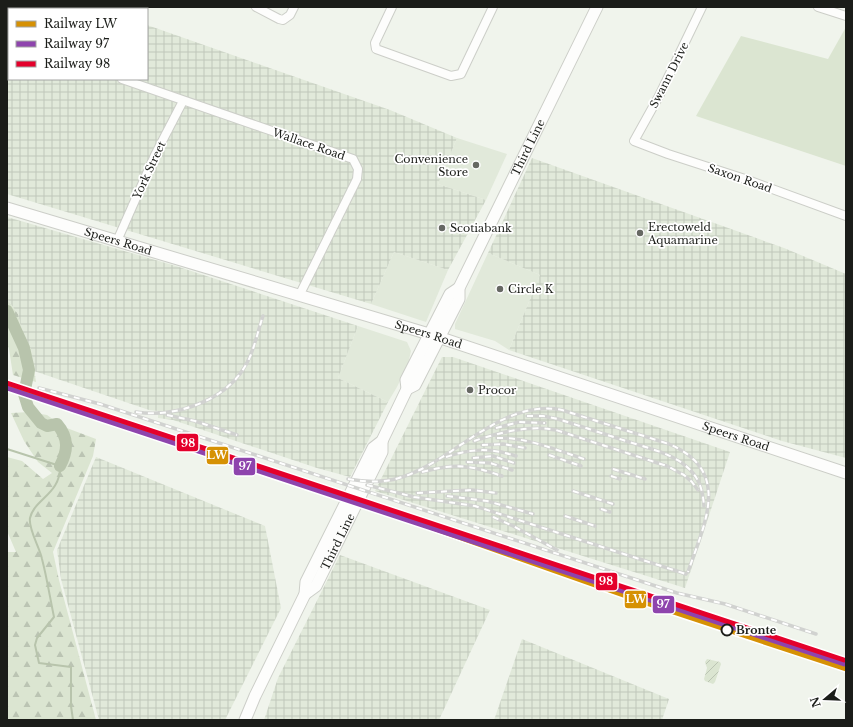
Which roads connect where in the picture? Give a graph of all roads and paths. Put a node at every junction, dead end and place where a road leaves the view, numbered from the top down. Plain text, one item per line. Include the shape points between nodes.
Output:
1 (256, 7) edge
2 (294, 7) edge
3 (392, 7) edge
4 (492, 7) edge
5 (597, 7) edge
6 (702, 7) edge
7 (818, 7) edge
8 (846, 16) edge
9 (125, 80) edge
10 (183, 101) junction
11 (634, 142) joint
12 (7, 208) edge
13 (846, 216) edge
14 (117, 241) junction
15 (459, 288) junction
16 (299, 296) junction
17 (429, 334) junction
18 (440, 338) junction
19 (407, 389) junction
20 (846, 473) edge
21 (245, 720) edge

1 - 2 street via 283,20 290,15
3 - 4 street via 375,43 376,49 451,76 461,74
5 - 15 main road, Third Line
6 - 11 street, Swann Drive
7 - 8 street
9 - 10 street, Wallace Road
10 - 14 street, York Street via 155,155
10 - 16 street, Wallace Road via 353,159 358,169 357,179
11 - 13 street, Saxon Road
12 - 14 main road, Speers Road
14 - 16 main road, Speers Road
15 - 17 main road, Third Line via 450,294
15 - 18 main road, Third Line via 459,299
16 - 17 main road, Speers Road
17 - 18 main road, Speers Road
17 - 19 main road, Third Line via 406,380
18 - 19 main road, Third Line via 415,384
18 - 20 main road, Speers Road
19 - 21 main road, Third Line via 382,441 373,448 328,537 306,582 305,594

